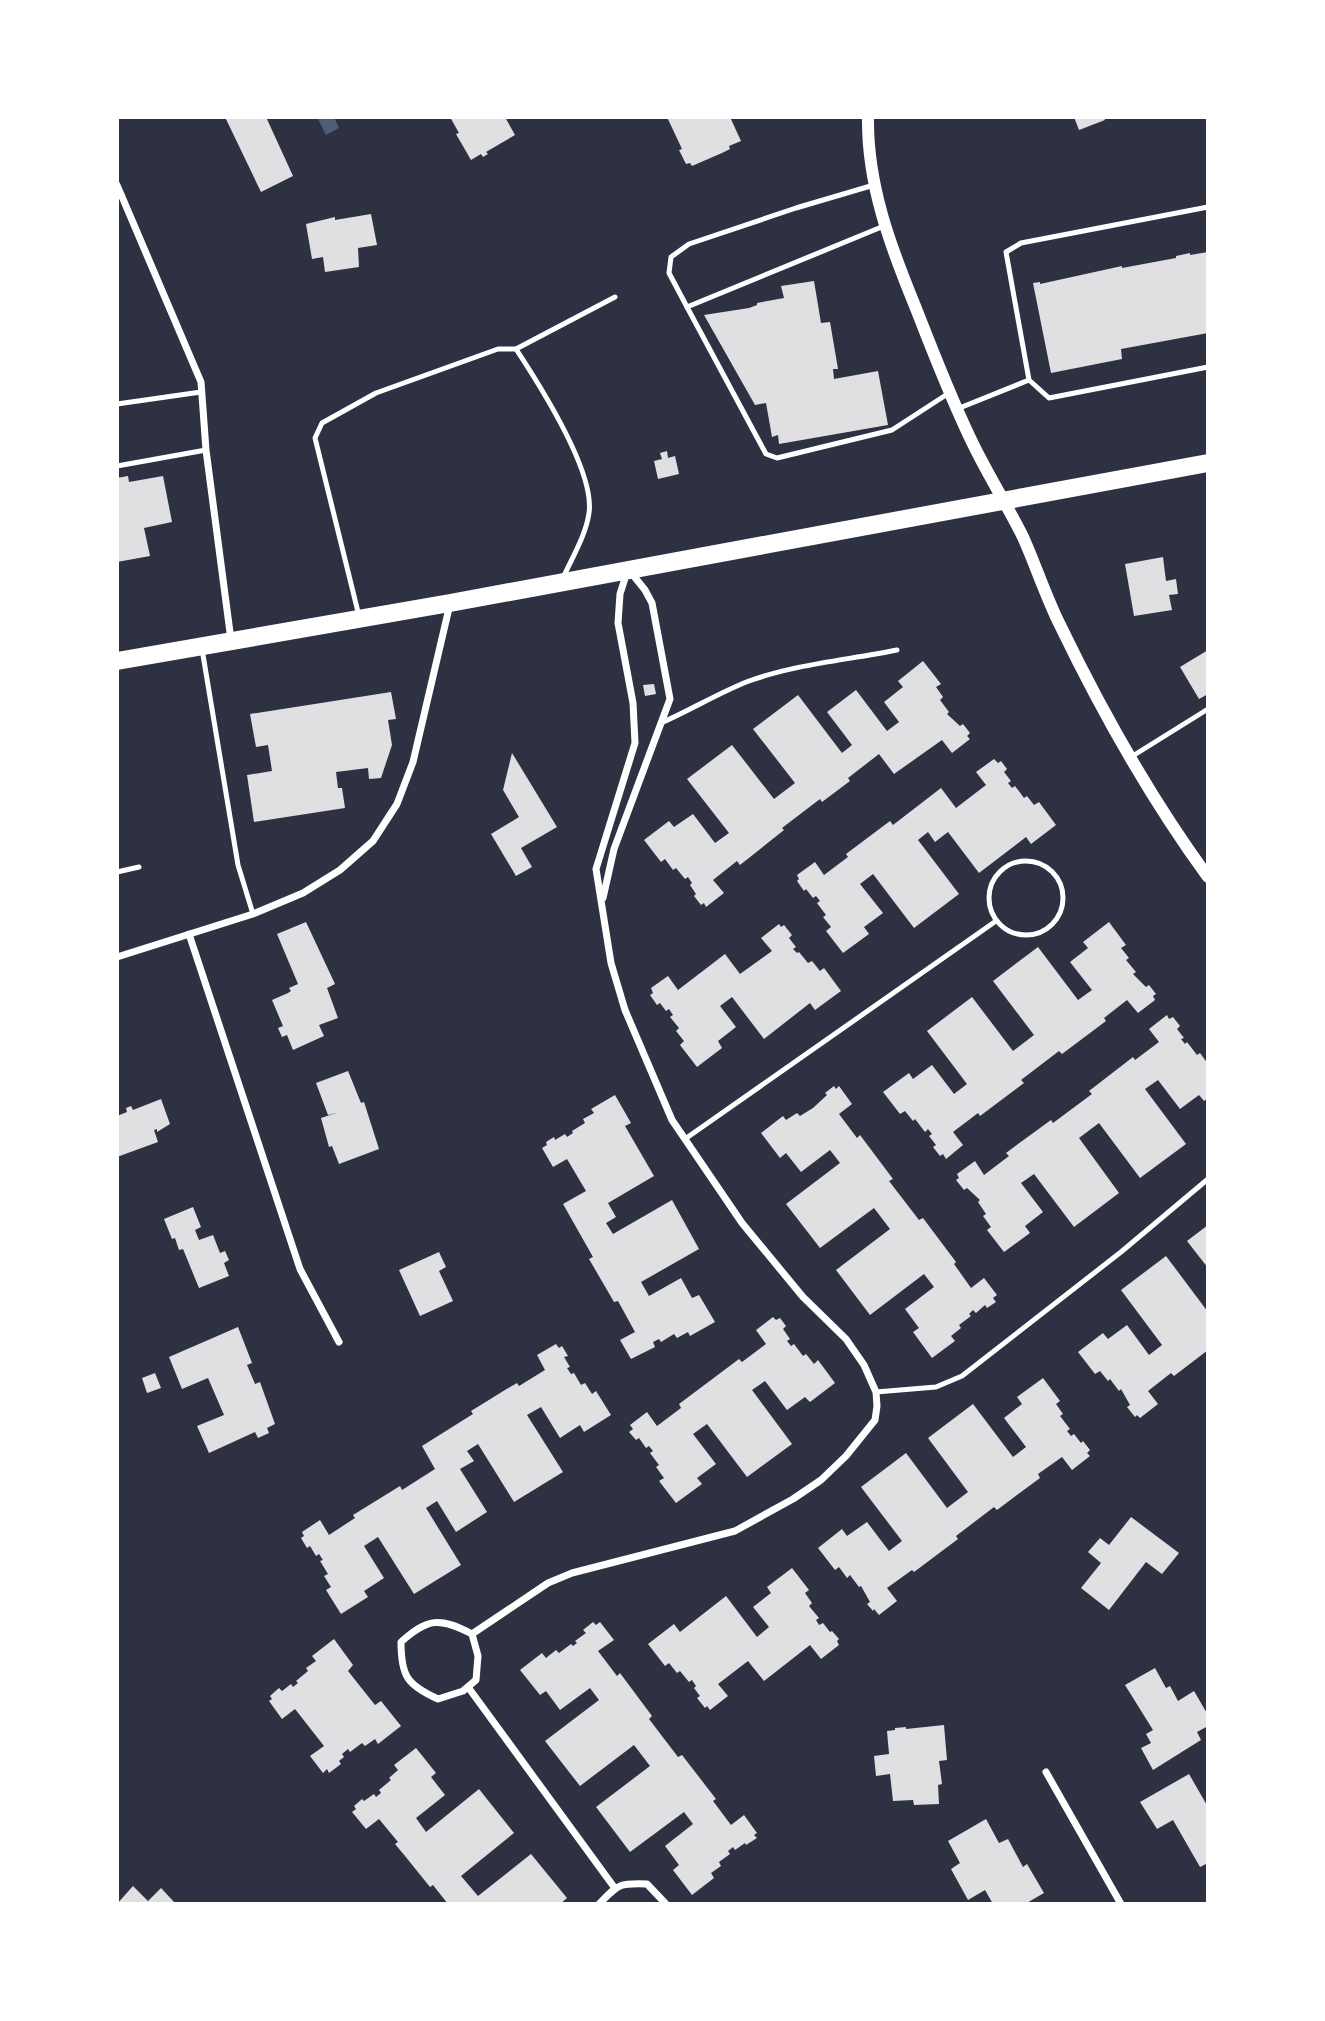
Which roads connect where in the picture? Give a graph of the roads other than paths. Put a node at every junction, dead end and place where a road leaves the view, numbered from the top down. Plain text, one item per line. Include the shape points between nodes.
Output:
1 (867, 117) edge
2 (117, 185) edge
3 (874, 185) junction
4 (1208, 207) edge
5 (885, 226) junction
6 (615, 298) dead end
7 (687, 307) junction
8 (516, 349) junction
9 (1208, 367) edge
10 (1029, 380) junction
11 (201, 392) junction
12 (950, 393) junction
13 (117, 404) edge
14 (957, 409) junction
15 (206, 450) junction
16 (1208, 463) edge
17 (117, 466) edge
18 (1004, 501) junction
19 (628, 570) junction
20 (561, 583) junction
21 (450, 603) junction
22 (360, 620) junction
23 (232, 640) junction
24 (202, 645) junction
25 (897, 650) dead end
26 (117, 661) edge
27 (1208, 709) edge
28 (661, 724) junction
29 (1131, 757) junction
30 (139, 867) dead end
31 (117, 872) edge
32 (1208, 877) edge
33 (602, 902) junction
34 (253, 914) junction
35 (996, 921) junction
36 (189, 934) junction
37 (117, 957) edge
38 (685, 1139) junction
39 (1208, 1179) edge
40 (340, 1342) dead end
41 (876, 1392) junction
42 (472, 1634) junction
43 (468, 1687) junction
44 (1046, 1772) dead end
45 (614, 1886) junction
46 (600, 1904) edge
47 (666, 1904) edge
48 (1121, 1904) edge

1 - 3 street
2 - 11 street via 201,382
3 - 5 street
3 - 7 lane via 689,244 671,257 669,273
4 - 10 lane via 1021,243 1006,252
5 - 7 lane
5 - 12 street
6 - 8 lane
7 - 12 lane via 766,454 777,458 892,430
8 - 20 lane via 561,424 589,491 589,514
8 - 22 lane via 498,349 376,393 322,423 315,438
9 - 10 lane via 1049,398
10 - 14 lane
11 - 13 lane
11 - 15 street
12 - 14 street
14 - 18 street
15 - 17 lane
15 - 23 street
16 - 18 main road
18 - 19 main road
18 - 29 street via 1059,624
19 - 20 main road
19 - 28 street via 645,590 656,617 670,699
19 - 33 street via 618,623 633,702 635,744 596,869
20 - 21 main road
21 - 22 main road
21 - 34 street via 413,762 386,823 358,856 324,882
22 - 23 main road
23 - 24 main road
24 - 26 main road
24 - 34 lane via 238,864
25 - 28 lane via 751,680
27 - 29 lane
28 - 33 street via 614,849
29 - 32 street
30 - 31 lane
33 - 38 street via 611,963 625,1010 672,1120
34 - 36 street
35 - 35 lane via 989,903 991,884 1004,868 1022,861 1041,863 1057,876 1064,894 1061,913 1049,929 1031,936 1011,933
35 - 38 lane
36 - 37 street
36 - 40 street via 300,1269
38 - 41 street via 742,1223 803,1297 846,1339
39 - 41 lane via 962,1376 936,1387
41 - 42 street via 875,1420 867,1432 821,1480 793,1499 734,1531 548,1583
42 - 43 street via 478,1656 476,1680
42 - 43 street via 436,1622 419,1626 401,1642 401,1667 417,1689 438,1699
43 - 45 street
44 - 48 street
45 - 46 street
45 - 47 street via 647,1884

